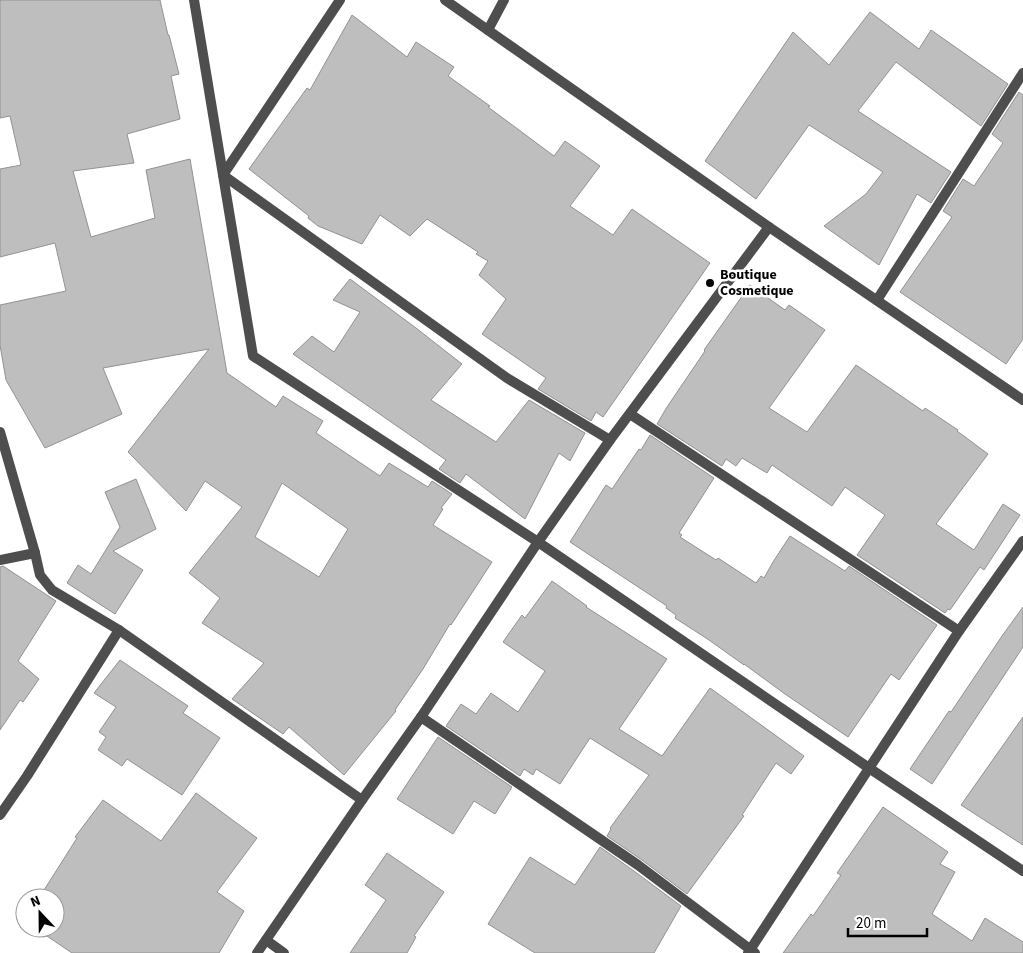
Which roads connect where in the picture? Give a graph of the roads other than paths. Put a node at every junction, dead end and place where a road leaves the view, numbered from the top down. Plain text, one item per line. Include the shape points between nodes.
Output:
1 (194, 0) edge
2 (340, 0) edge
3 (445, 0) edge
4 (504, 0) edge
5 (488, 30) junction
6 (1023, 73) edge
7 (223, 175) junction
8 (769, 226) junction
9 (877, 300) junction
10 (1023, 400) edge
11 (630, 414) junction
12 (0, 432) edge
13 (610, 440) junction
14 (1023, 541) edge
15 (538, 542) junction
16 (35, 553) junction
17 (0, 560) edge
18 (120, 630) junction
19 (959, 631) junction
20 (421, 717) junction
21 (869, 768) junction
22 (362, 800) junction
23 (0, 815) edge
24 (1022, 869) edge
25 (266, 940) junction
26 (751, 952) edge
27 (257, 953) edge
28 (284, 953) edge

1 - 7 street
2 - 7 street
3 - 5 street
4 - 5 street
5 - 8 street
6 - 9 street
7 - 13 street via 507,378
7 - 15 street via 253,356
8 - 9 street
8 - 11 street
9 - 10 street
11 - 13 street
11 - 19 street
12 - 16 street
13 - 15 street
14 - 19 street
15 - 20 street
15 - 21 street
16 - 17 street
16 - 18 street via 40,575 52,590
18 - 22 street
18 - 23 street
19 - 21 street
20 - 22 street
20 - 26 street via 638,865
21 - 24 street
21 - 26 street
22 - 25 street
25 - 27 street
25 - 28 street

